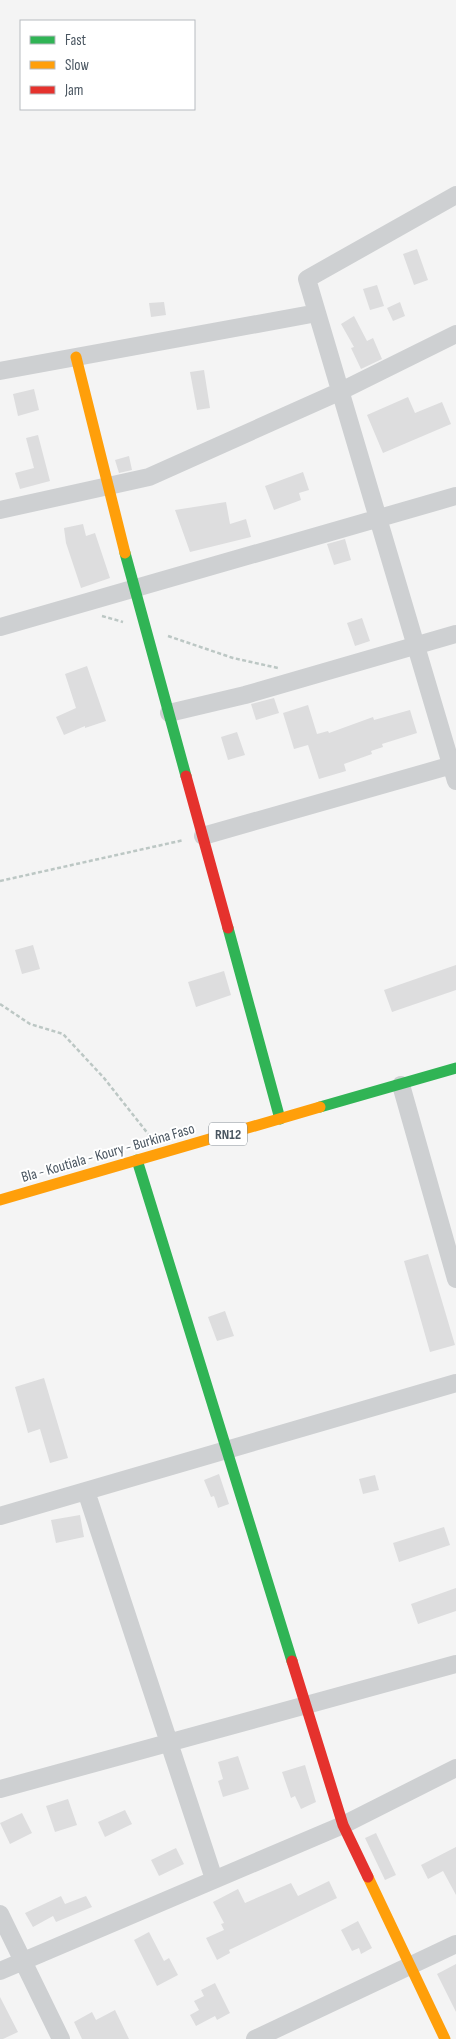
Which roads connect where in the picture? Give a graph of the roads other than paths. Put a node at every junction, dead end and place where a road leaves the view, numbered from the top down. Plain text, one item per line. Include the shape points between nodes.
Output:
1 (456, 195) edge
2 (317, 313) junction
3 (456, 334) edge
4 (76, 357) junction
5 (0, 371) edge
6 (341, 391) junction
7 (107, 486) junction
8 (456, 496) edge
9 (0, 510) edge
10 (378, 518) junction
11 (135, 588) junction
12 (0, 627) edge
13 (456, 634) edge
14 (416, 646) junction
15 (169, 713) junction
16 (454, 770) edge
17 (203, 836) junction
18 (456, 1068) edge
19 (401, 1085) junction
20 (280, 1119) junction
21 (137, 1160) junction
22 (0, 1200) edge
23 (456, 1279) edge
24 (456, 1383) edge
25 (227, 1450) junction
26 (86, 1491) junction
27 (0, 1516) edge
28 (456, 1664) edge
29 (306, 1706) junction
30 (169, 1743) junction
31 (456, 1768) edge
32 (0, 1789) edge
33 (343, 1825) junction
34 (214, 1879) junction
35 (0, 1914) edge
36 (456, 1944) edge
37 (22, 1960) junction
38 (410, 1966) junction
39 (0, 1971) edge
40 (61, 2039) edge
41 (255, 2039) edge
42 (445, 2039) edge

1 - 2 street via 307,279
2 - 4 street
2 - 6 street
3 - 6 street
4 - 5 street
4 - 7 street
6 - 7 street via 149,477
6 - 10 street
7 - 9 street
7 - 11 street
8 - 10 street
10 - 11 street
10 - 14 street
11 - 12 street
11 - 15 street
13 - 14 street
14 - 15 street via 245,695
14 - 16 street
15 - 17 street
16 - 17 street
17 - 20 street
18 - 19 street, Bla - Koutiala - Koury - Burkina Faso / RN12
19 - 20 street, Bla - Koutiala - Koury - Burkina Faso / RN12
19 - 23 street
20 - 21 street, Bla - Koutiala - Koury - Burkina Faso / RN12
21 - 22 street, Bla - Koutiala - Koury - Burkina Faso / RN12
21 - 25 street
24 - 25 street
25 - 26 street
25 - 29 street
26 - 27 street
26 - 30 street
28 - 29 street
29 - 30 street
29 - 33 street
30 - 32 street
30 - 34 street
31 - 33 street
33 - 34 street
33 - 38 street
34 - 37 street
35 - 37 street
36 - 38 street
37 - 39 street
37 - 40 street
38 - 41 street
38 - 42 street

